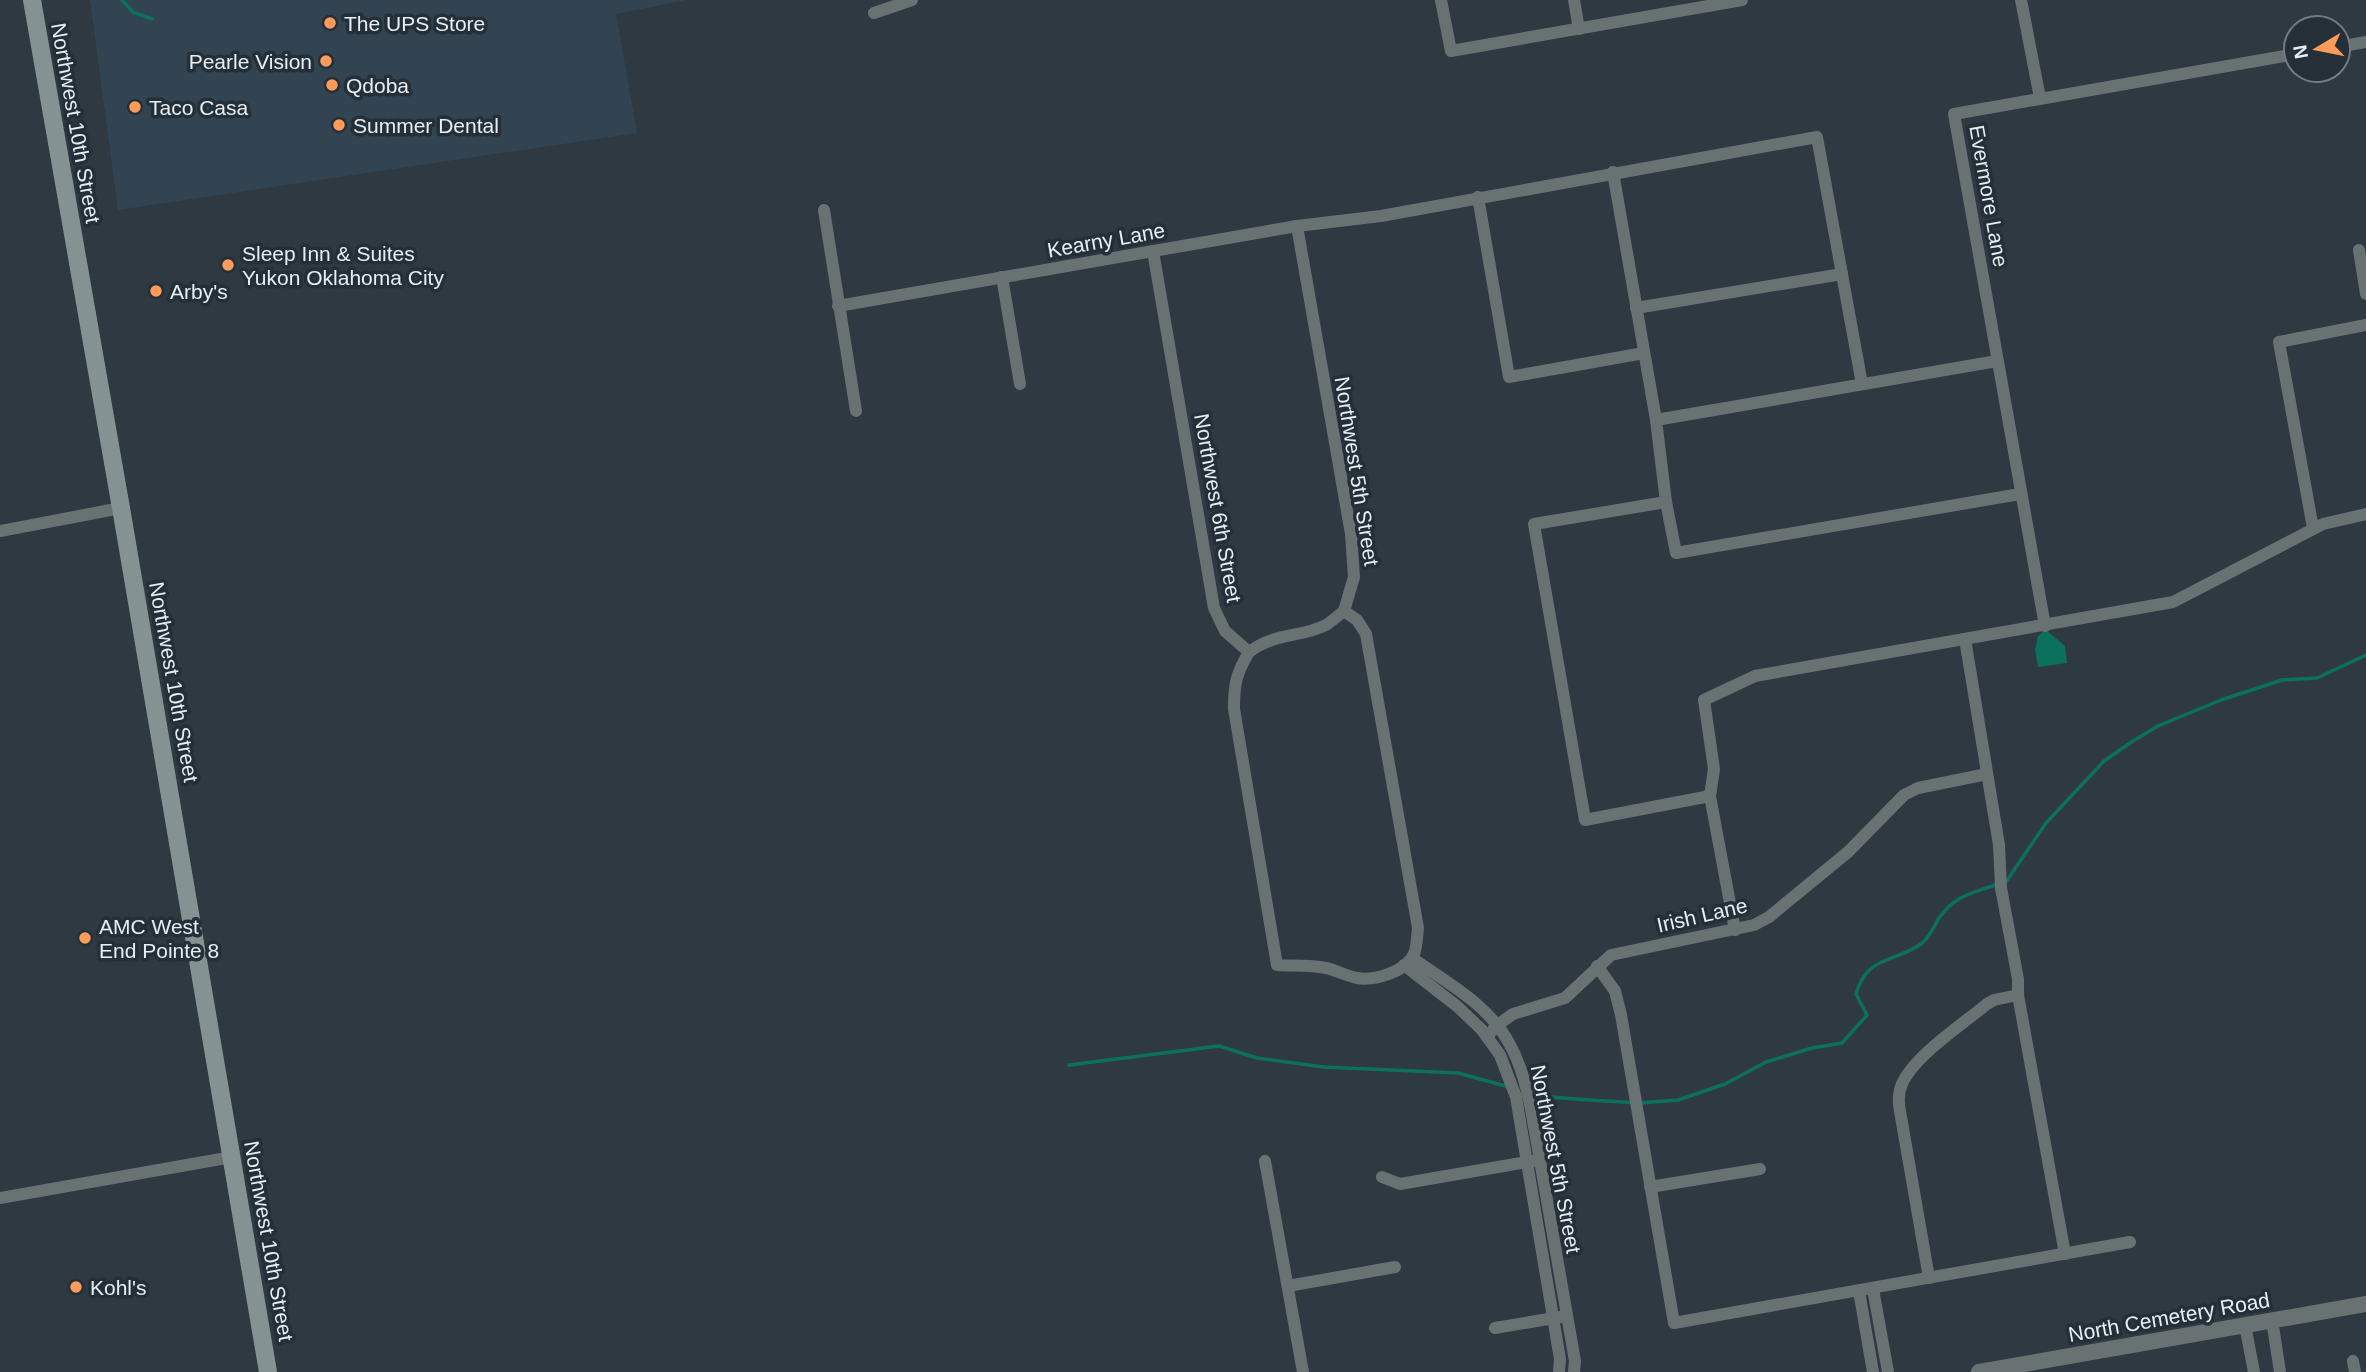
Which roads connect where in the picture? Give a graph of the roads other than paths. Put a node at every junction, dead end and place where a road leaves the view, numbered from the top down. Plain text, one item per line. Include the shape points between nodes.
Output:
1 (32, 0) edge
2 (912, 0) edge
3 (1441, 0) edge
4 (1574, 0) edge
5 (1742, 0) edge
6 (2021, 0) edge
7 (1711, 3) edge
8 (874, 13) dead end
9 (1579, 29) junction
10 (2282, 56) edge
11 (2040, 98) junction
12 (1613, 172) junction
13 (1478, 197) junction
14 (824, 210) dead end
15 (1297, 226) junction
16 (2359, 250) dead end
17 (1153, 251) junction
18 (1842, 274) junction
19 (1002, 277) junction
20 (2366, 294) edge
21 (838, 306) junction
22 (1636, 308) junction
23 (2366, 325) edge
24 (1644, 353) junction
25 (1997, 361) junction
26 (1020, 384) dead end
27 (1862, 384) junction
28 (856, 411) dead end
29 (1656, 420) junction
30 (2020, 494) junction
31 (1666, 502) junction
32 (121, 508) junction
33 (2366, 514) edge
34 (2313, 528) junction
35 (0, 531) edge
36 (1344, 611) junction
37 (2045, 626) junction
38 (1965, 639) junction
39 (1249, 652) junction
40 (1987, 774) junction
41 (1710, 796) junction
42 (1735, 930) junction
43 (1408, 962) junction
44 (1597, 967) junction
45 (2018, 995) junction
46 (1496, 1026) junction
47 (1487, 1037) junction
48 (232, 1157) junction
49 (1265, 1161) dead end
50 (1534, 1161) junction
51 (1760, 1169) dead end
52 (1382, 1177) dead end
53 (1650, 1187) junction
54 (0, 1198) edge
55 (2130, 1242) dead end
56 (2065, 1254) junction
57 (1395, 1268) dead end
58 (1929, 1278) junction
59 (1288, 1286) junction
60 (1873, 1289) junction
61 (1859, 1291) junction
62 (2366, 1304) edge
63 (1560, 1316) junction
64 (2272, 1320) junction
65 (2245, 1325) junction
66 (1495, 1328) dead end
67 (268, 1372) edge
68 (1303, 1372) edge
69 (1559, 1372) edge
70 (1574, 1372) edge
71 (1873, 1372) edge
72 (1888, 1372) edge
73 (1979, 1372) edge
74 (2254, 1372) edge
75 (2280, 1372) edge

1 - 32 main road, Northwest 10th Street
2 - 8 street
3 - 9 street via 1451,51
4 - 9 street
5 - 7 street
6 - 11 street
7 - 9 street
10 - 11 street, Evermore Lane
11 - 25 street, Evermore Lane via 1954,114
12 - 13 street, Kearny Lane
12 - 18 street, Kearny Lane via 1817,137
12 - 22 street
13 - 15 street, Kearny Lane
13 - 24 street via 1509,377
14 - 21 street
15 - 17 street, Kearny Lane
15 - 36 street, Northwest 5th Street via 1351,534 1354,577
16 - 20 street
17 - 19 street, Kearny Lane
17 - 39 street, Northwest 6th Street via 1214,608 1225,631
18 - 22 street
18 - 27 street
19 - 21 street, Kearny Lane
19 - 26 street
21 - 28 street
22 - 24 street
23 - 34 street via 2279,342
24 - 29 street
25 - 27 street
25 - 30 street, Evermore Lane
27 - 29 street
29 - 31 street
30 - 31 street via 1676,553
30 - 37 street, Evermore Lane
31 - 41 street via 1534,524 1585,821
32 - 35 street
32 - 48 main road, Northwest 10th Street
33 - 34 street
34 - 37 street via 2173,602
36 - 39 street via 1326,625 1277,637
36 - 43 street via 1366,634 1418,928 1415,951
37 - 38 street
38 - 40 street
38 - 41 street via 1755,676 1704,700 1714,769
39 - 43 street via 1234,686 1234,709 1277,965 1326,968 1360,978 1381,976
40 - 42 street, Irish Lane via 1904,795 1847,852 1769,917
40 - 45 street
41 - 42 street
42 - 44 street, Irish Lane via 1611,955
43 - 46 street, Northwest 5th Street via 1477,1003
43 - 47 street, Northwest 5th Street
44 - 46 street, Irish Lane via 1565,998 1513,1014
44 - 53 street via 1615,991 1621,1015
45 - 56 street
45 - 58 street via 1987,1004 1914,1064 1901,1085 1899,1111
46 - 47 street, Irish Lane
46 - 50 street, Northwest 5th Street via 1508,1040 1521,1070
47 - 50 street, Northwest 5th Street via 1500,1055 1516,1097
48 - 54 street
48 - 67 main road, Northwest 10th Street
49 - 59 street
50 - 52 street via 1400,1184
50 - 63 street, Northwest 5th Street
51 - 53 street
53 - 61 street via 1674,1323
55 - 56 street
56 - 58 street
57 - 59 street
58 - 60 street
59 - 68 street
60 - 61 street
60 - 72 street
61 - 71 street
62 - 64 street, North Cemetery Road
63 - 66 street
63 - 69 street, Northwest 5th Street
63 - 70 street, Northwest 5th Street via 1575,1361
64 - 65 street, North Cemetery Road
64 - 75 street
65 - 73 street, North Cemetery Road
65 - 74 street

